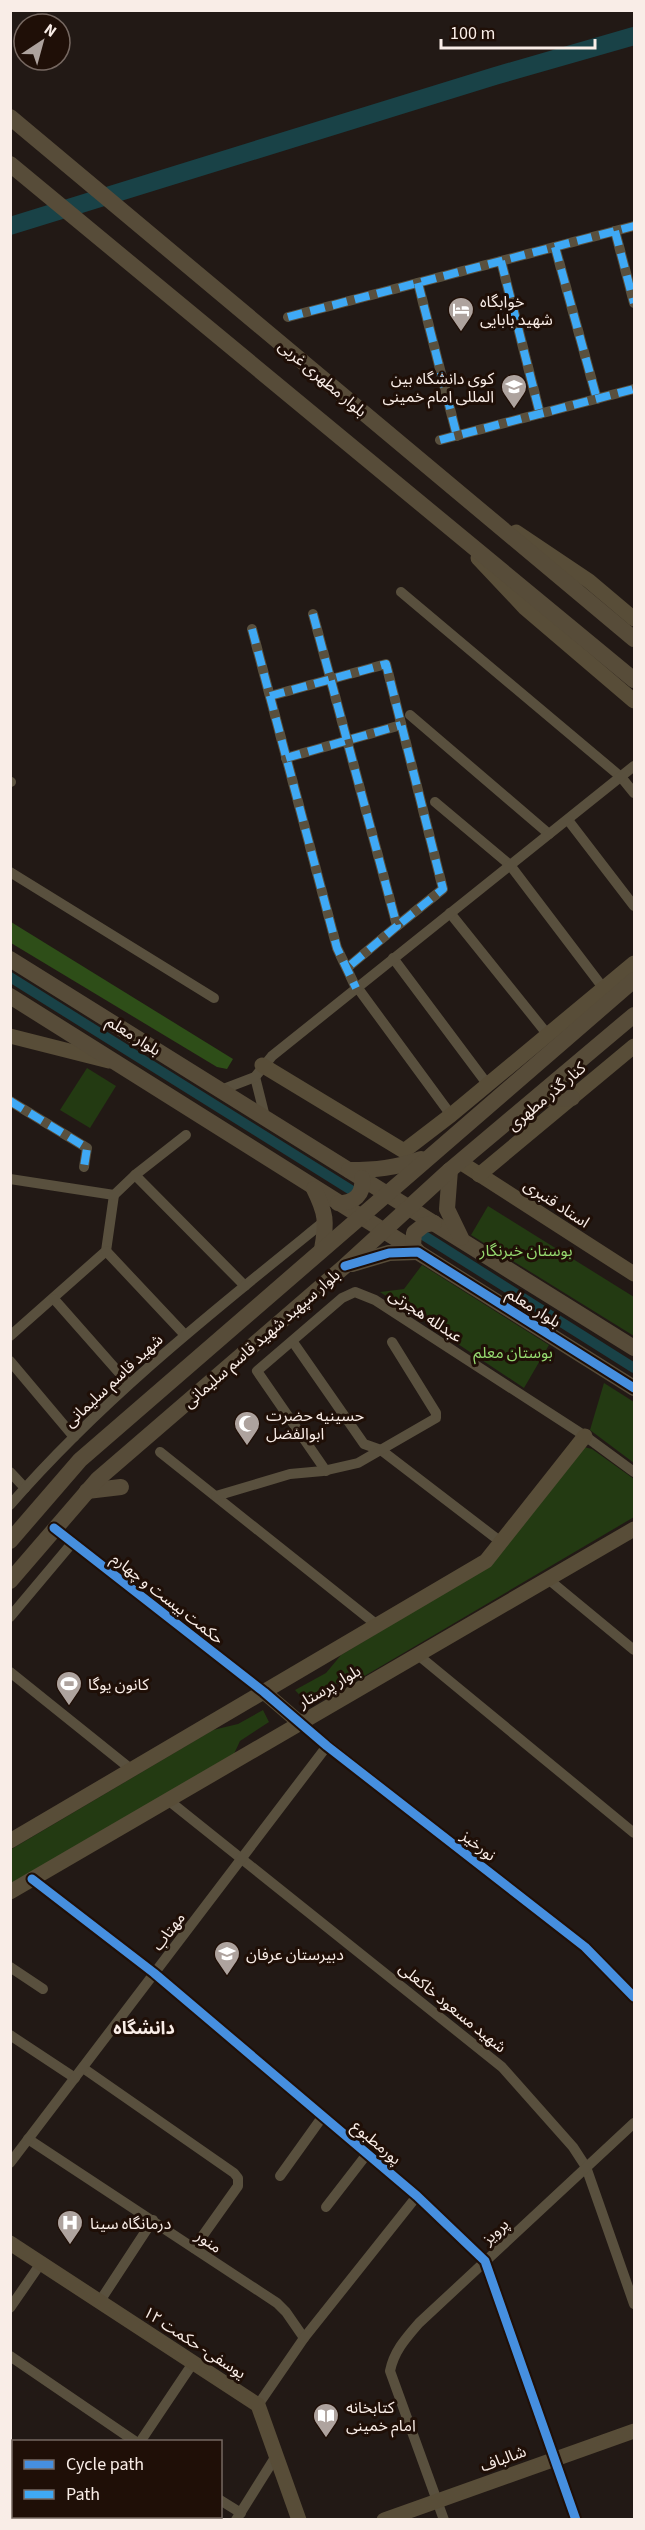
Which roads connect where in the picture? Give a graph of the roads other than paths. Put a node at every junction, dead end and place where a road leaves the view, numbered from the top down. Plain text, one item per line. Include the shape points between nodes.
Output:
1 (13, 118) edge
2 (10, 164) edge
3 (634, 226) edge
4 (615, 231) junction
5 (555, 247) junction
6 (501, 261) junction
7 (418, 283) junction
8 (634, 303) edge
9 (288, 318) dead end
10 (634, 390) edge
11 (597, 399) junction
12 (540, 414) junction
13 (457, 436) junction
14 (440, 440) dead end
15 (471, 502) junction
16 (401, 592) dead end
17 (313, 614) dead end
18 (634, 619) edge
19 (252, 629) dead end
20 (634, 639) edge
21 (331, 678) junction
22 (632, 694) edge
23 (270, 696) junction
24 (410, 715) dead end
25 (401, 725) junction
26 (348, 741) junction
27 (286, 758) junction
28 (634, 766) edge
29 (621, 777) junction
30 (634, 793) edge
31 (435, 802) dead end
32 (568, 820) junction
33 (549, 834) junction
34 (510, 866) junction
35 (10, 872) edge
36 (634, 906) edge
37 (450, 913) junction
38 (397, 926) junction
39 (393, 958) junction
40 (10, 959) edge
41 (634, 963) edge
42 (347, 968) junction
43 (634, 980) edge
44 (357, 988) junction
45 (604, 989) junction
46 (10, 996) edge
47 (214, 998) dead end
48 (634, 1015) edge
49 (548, 1035) junction
50 (10, 1036) edge
51 (634, 1046) edge
52 (118, 1063) junction
53 (259, 1071) junction
54 (488, 1085) junction
55 (221, 1090) junction
56 (572, 1098) junction
57 (537, 1099) junction
58 (481, 1100) junction
59 (10, 1101) edge
60 (451, 1115) junction
61 (266, 1117) junction
62 (186, 1135) dead end
63 (434, 1154) junction
64 (455, 1166) junction
65 (84, 1167) dead end
66 (355, 1174) junction
67 (135, 1175) junction
68 (480, 1175) junction
69 (10, 1179) edge
70 (314, 1188) junction
71 (387, 1194) junction
72 (114, 1195) junction
73 (338, 1203) junction
74 (409, 1208) junction
75 (360, 1216) junction
76 (326, 1220) junction
77 (434, 1223) junction
78 (384, 1231) junction
79 (463, 1241) junction
80 (322, 1249) junction
81 (106, 1251) junction
82 (418, 1252) junction
83 (345, 1266) junction
84 (634, 1274) edge
85 (245, 1286) junction
86 (54, 1299) junction
87 (185, 1335) junction
88 (10, 1336) edge
89 (293, 1342) junction
90 (392, 1342) dead end
91 (634, 1348) edge
92 (10, 1361) edge
93 (129, 1384) junction
94 (634, 1388) edge
95 (585, 1436) junction
96 (74, 1437) junction
97 (381, 1450) junction
98 (160, 1452) dead end
99 (326, 1471) junction
100 (10, 1472) edge
101 (634, 1472) edge
102 (121, 1487) dead end
103 (25, 1488) junction
104 (87, 1491) junction
105 (216, 1496) junction
106 (10, 1505) edge
107 (54, 1528) junction
108 (634, 1529) edge
109 (10, 1541) edge
110 (73, 1542) junction
111 (501, 1542) junction
112 (548, 1579) junction
113 (10, 1581) edge
114 (10, 1617) edge
115 (377, 1624) junction
116 (634, 1650) edge
117 (418, 1655) junction
118 (10, 1672) edge
119 (264, 1692) junction
120 (300, 1723) junction
121 (327, 1746) junction
122 (132, 1770) junction
123 (168, 1800) junction
124 (634, 1833) edge
125 (10, 1841) edge
126 (242, 1857) junction
127 (32, 1879) junction
128 (10, 1892) edge
129 (10, 1967) edge
130 (154, 1973) junction
131 (43, 1989) dead end
132 (634, 1997) edge
133 (10, 2035) edge
134 (83, 2068) junction
135 (75, 2078) junction
136 (323, 2116) junction
137 (634, 2123) edge
138 (28, 2139) junction
139 (367, 2154) junction
140 (10, 2163) edge
141 (586, 2168) junction
142 (280, 2176) dead end
143 (417, 2196) junction
144 (326, 2207) dead end
145 (153, 2220) junction
146 (10, 2243) edge
147 (194, 2248) junction
148 (484, 2261) junction
149 (41, 2263) junction
150 (100, 2301) junction
151 (634, 2304) edge
152 (10, 2308) edge
153 (304, 2338) junction
154 (10, 2356) edge
155 (194, 2363) junction
156 (258, 2405) junction
157 (634, 2430) edge
158 (135, 2440) edge
159 (139, 2440) edge
160 (276, 2456) junction
161 (555, 2459) junction
162 (222, 2501) edge
163 (438, 2501) junction
164 (238, 2516) edge
165 (299, 2520) edge
166 (384, 2520) edge
167 (444, 2520) edge
168 (576, 2520) edge

1 - 15 main road, بلوار مطهری غربی
2 - 22 main road, بلوار مطهری غربی via 441,519
3 - 4 street
4 - 5 street
4 - 8 street
5 - 6 street
5 - 11 street
6 - 7 street
6 - 12 street
7 - 9 street
7 - 13 street
10 - 11 street
11 - 12 street
12 - 13 street
13 - 14 street
15 - 18 street via 589,581
15 - 20 main road, بلوار مطهری غربی
16 - 29 street
17 - 21 street
19 - 23 street
21 - 23 street
21 - 25 street via 386,664
21 - 26 street
23 - 27 street
24 - 33 street
25 - 26 street
25 - 38 street via 442,889
26 - 27 street
26 - 38 street
27 - 42 street via 337,948
28 - 29 street
29 - 30 street
29 - 32 street
31 - 34 street
32 - 33 street
32 - 36 street
33 - 34 street
34 - 37 street
34 - 45 street
35 - 47 street
37 - 39 street
37 - 49 street
38 - 42 street
39 - 44 street
39 - 54 street
40 - 55 main road, بلوار معلم
41 - 45 street
42 - 44 street
43 - 58 main road, بلوار سپهبد شهید قاسم سلیمانی
44 - 53 street
44 - 60 street
45 - 49 street
46 - 52 main road, بلوار معلم
48 - 57 main road, بلوار سپهبد شهید قاسم سلیمانی
49 - 54 street
50 - 52 street
51 - 56 street, کنار گذر مطهری
52 - 70 main road, بلوار معلم
53 - 55 street
53 - 60 street via 404,1151
53 - 61 street
54 - 58 street
55 - 61 main road, بلوار معلم
56 - 57 main road
56 - 68 street, کنار گذر مطهری
57 - 64 main road, بلوار سپهبد شهید قاسم سلیمانی
58 - 60 street
58 - 63 main road, بلوار سپهبد شهید قاسم سلیمانی
59 - 65 street via 87,1148
61 - 66 main road, بلوار معلم
62 - 67 street
63 - 66 main road via 401,1166
63 - 71 main road, بلوار سپهبد شهید قاسم سلیمانی
64 - 68 street, استاد قنبری
64 - 74 main road, بلوار سپهبد شهید قاسم سلیمانی
64 - 79 main road via 447,1209
66 - 71 main road, بلوار معلم
66 - 73 main road via 362,1187 358,1196
67 - 72 street
67 - 85 street
68 - 84 street, استاد قنبری
69 - 72 street
70 - 73 main road, بلوار معلم
70 - 76 main road
71 - 74 main road, بلوار معلم
71 - 75 main road, بلوار سپهبد شهید قاسم سلیمانی
72 - 81 street
73 - 75 main road, بلوار معلم
74 - 77 main road, بلوار معلم
74 - 78 main road, بلوار سپهبد شهید قاسم سلیمانی
75 - 78 main road, بلوار معلم
75 - 80 main road, بلوار سپهبد شهید قاسم سلیمانی
76 - 80 main road
76 - 85 street, شهید قاسم سلیمانی
77 - 79 main road, بلوار معلم
77 - 82 main road via 414,1233 413,1246
78 - 82 main road, بلوار معلم
78 - 83 main road, بلوار سپهبد شهید قاسم سلیمانی
79 - 91 main road, بلوار معلم
80 - 109 main road, بلوار سپهبد شهید قاسم سلیمانی via 80,1460
81 - 86 street
81 - 87 street
82 - 83 main road via 389,1253
82 - 94 main road, بلوار معلم
83 - 104 main road, بلوار سپهبد شهید قاسم سلیمانی
85 - 87 street, شهید قاسم سلیمانی
86 - 88 street
86 - 93 street
87 - 93 street, شهید قاسم سلیمانی
89 - 95 street, عبدلله هجرتی via 342,1298 355,1292 365,1294
89 - 97 street via 364,1444
89 - 99 street, عبدلله هجرتی via 257,1371
90 - 97 street via 436,1418
92 - 96 street
93 - 96 street, شهید قاسم سلیمانی
95 - 101 street, عبدلله هجرتی
95 - 111 street, بلوار پرستار
96 - 103 street, شهید قاسم سلیمانی
97 - 99 street via 358,1463
97 - 111 street
98 - 105 street
99 - 105 street via 290,1474
100 - 103 street
102 - 104 main road
103 - 106 street, شهید قاسم سلیمانی
104 - 107 main road, بلوار سپهبد شهید قاسم سلیمانی
105 - 115 street
107 - 110 street, حکمت بیست و چهارم
107 - 113 main road, بلوار سپهبد شهید قاسم سلیمانی
108 - 112 street, بلوار پرستار
110 - 114 street
110 - 119 street, حکمت بیست و چهارم
111 - 115 street, بلوار پرستار via 486,1561
112 - 116 street
112 - 117 street, بلوار پرستار
115 - 119 street, بلوار پرستار
117 - 120 street, بلوار پرستار
117 - 124 street
118 - 122 street
119 - 120 street
119 - 122 street, بلوار پرستار
120 - 121 street, نورخیز
120 - 123 street, بلوار پرستار
121 - 126 street, مهتاب
121 - 132 street, نورخیز via 585,1947
122 - 125 street, بلوار پرستار
123 - 126 street, شهید مسعود خاکعلی
123 - 127 street, بلوار پرستار
126 - 130 street, مهتاب
126 - 141 street, شهید مسعود خاکعلی via 494,2059 573,2147
127 - 128 street, بلوار پرستار
127 - 130 street, پورمطبوع
129 - 131 street
130 - 134 street, مهتاب
130 - 136 street, پورمطبوع
133 - 135 street
134 - 135 street, مهتاب
134 - 147 street via 238,2178 238,2186
135 - 138 street, مهتاب
136 - 139 street, پورمطبوع
136 - 142 street
137 - 141 street, پرویز
138 - 140 street, مهتاب
138 - 145 street, منور
139 - 143 street, پورمطبوع
139 - 144 street
141 - 148 street, پرویز
141 - 151 street, شهید مسعود خاکعلی
143 - 148 street, پورمطبوع
143 - 153 street
145 - 147 street, منور
145 - 150 street
146 - 149 street, یوسفی- حکمت ۱۲
147 - 153 street, منور via 277,2303
148 - 161 street, پورمطبوع
148 - 163 street, پرویز via 400,2345 390,2371
149 - 150 street, یوسفی- حکمت ۱۲
149 - 152 street
150 - 155 street, یوسفی- حکمت ۱۲
153 - 156 street
154 - 158 street
155 - 156 street, یوسفی- حکمت ۱۲
155 - 159 street
156 - 160 street
157 - 161 street, شالباف
160 - 164 street
160 - 165 street
161 - 163 street, شالباف
161 - 168 street, پورمطبوع
162 - 164 street
163 - 166 street, شالباف
163 - 167 street

